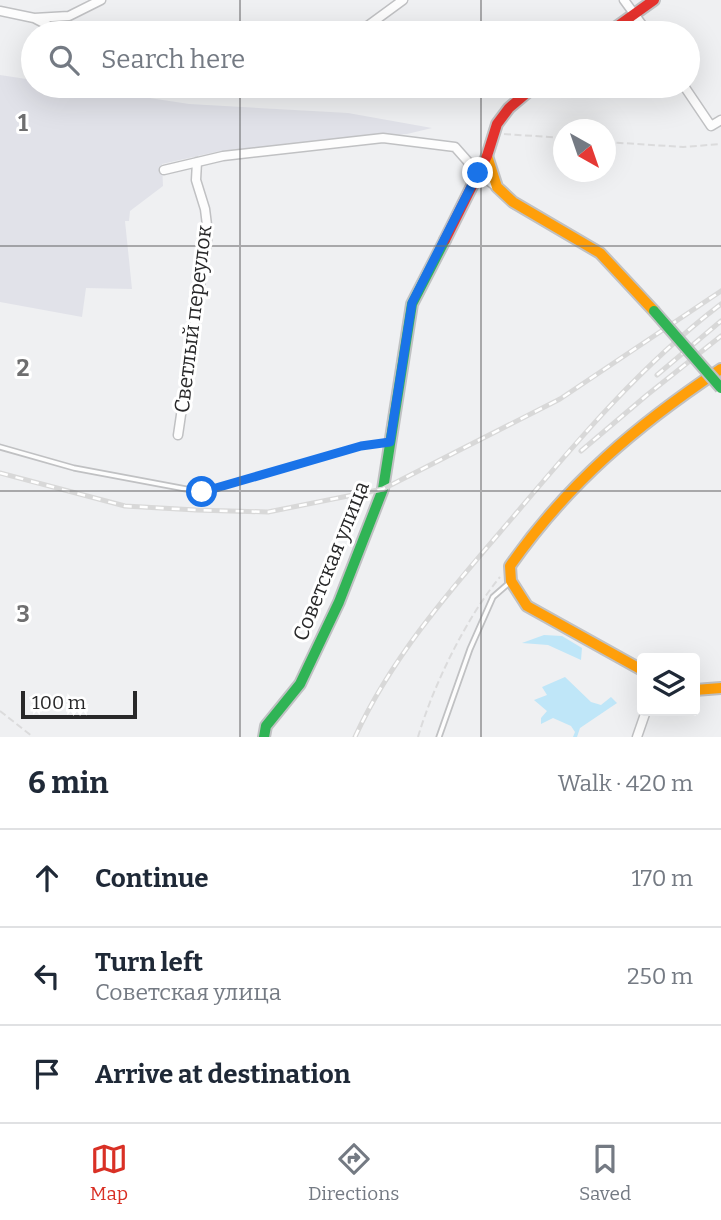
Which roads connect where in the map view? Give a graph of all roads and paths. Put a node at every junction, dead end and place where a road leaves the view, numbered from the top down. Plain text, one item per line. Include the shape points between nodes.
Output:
1 (102, 0) edge
2 (403, 0) edge
3 (624, 0) edge
4 (654, 0) edge
5 (0, 11) edge
6 (635, 14) junction
7 (34, 18) junction
8 (40, 21) edge
9 (374, 21) edge
10 (625, 21) edge
11 (640, 21) edge
12 (521, 98) edge
13 (692, 98) edge
14 (721, 120) edge
15 (492, 133) junction
16 (553, 137) edge
17 (616, 143) edge
18 (721, 144) edge
19 (487, 156) junction
20 (197, 162) junction
21 (164, 170) dead end
22 (478, 173) junction
23 (497, 187) junction
24 (721, 369) edge
25 (721, 388) edge
26 (177, 435) dead end
27 (390, 442) junction
28 (0, 447) edge
29 (510, 566) junction
30 (511, 581) junction
31 (637, 667) edge
32 (721, 688) edge
33 (700, 690) edge
34 (0, 711) edge
35 (644, 716) edge
36 (33, 737) edge
37 (264, 737) edge
38 (418, 737) edge
39 (439, 737) edge
40 (637, 737) edge

1 - 7 street via 69,16
2 - 9 street
3 - 6 street
4 - 6 street
5 - 7 street
6 - 10 street
6 - 11 street
7 - 8 street
12 - 15 street, Советская улица via 499,117
13 - 14 street via 711,126
15 - 16 path
15 - 19 street, Советская улица
17 - 18 path
19 - 22 street, Советская улица
19 - 23 street
20 - 21 street
20 - 22 street via 383,138 455,147
20 - 26 street, Светлый переулок via 195,180 208,233
22 - 23 street
22 - 27 street, Советская улица via 412,303
23 - 25 street, bridge via 513,202 600,253
24 - 29 street via 602,457 556,505
27 - 28 lane via 361,446 202,492 74,468
27 - 37 street, Советская улица via 383,489 339,602 300,684 267,726
29 - 30 street
29 - 38 path via 480,601 428,704
30 - 31 street via 527,606
30 - 39 lane via 493,597
32 - 33 street
34 - 36 path
35 - 40 street

